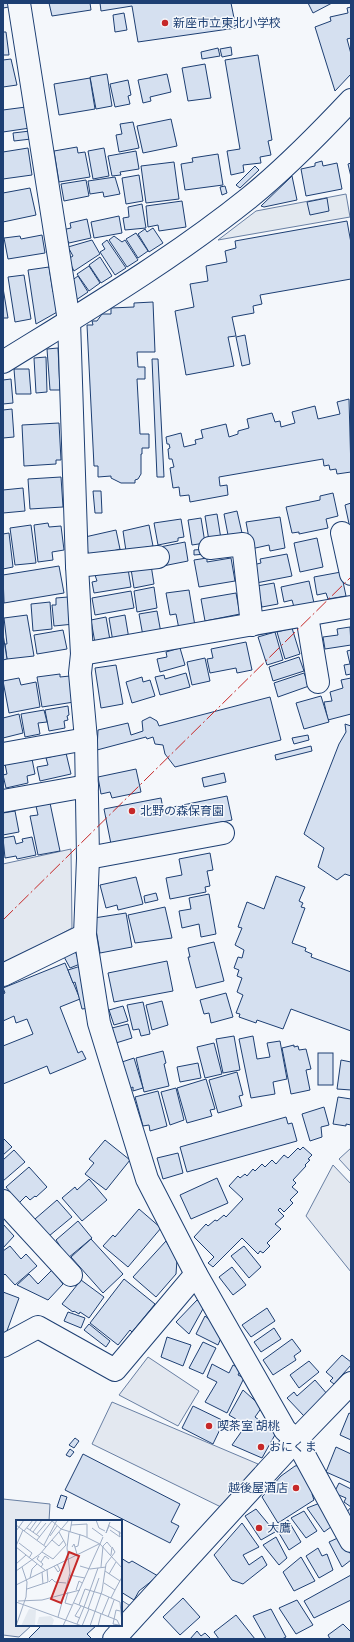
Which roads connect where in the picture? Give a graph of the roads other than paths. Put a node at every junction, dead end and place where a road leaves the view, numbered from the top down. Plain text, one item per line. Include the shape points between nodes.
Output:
1 (19, 3) edge
2 (351, 100) edge
3 (69, 321) junction
4 (3, 362) edge
5 (342, 533) dead end
6 (210, 548) dead end
7 (158, 557) dead end
8 (77, 566) junction
9 (351, 574) edge
10 (351, 608) edge
11 (307, 616) junction
12 (252, 625) junction
13 (82, 654) junction
14 (318, 682) dead end
15 (86, 739) junction
16 (3, 754) edge
17 (87, 786) junction
18 (3, 801) edge
19 (223, 833) dead end
20 (88, 858) junction
21 (85, 935) junction
22 (3, 975) edge
23 (3, 1201) edge
24 (196, 1274) junction
25 (71, 1275) dead end
26 (3, 1346) edge
27 (351, 1383) edge
28 (296, 1440) junction
29 (351, 1541) edge
30 (114, 1639) edge

1 - 3 street
2 - 3 street via 320,133 251,196 124,287
3 - 4 street
3 - 8 street
5 - 9 street
6 - 12 street via 243,544
7 - 8 street
8 - 13 street
10 - 11 street
11 - 12 street
11 - 14 street
12 - 13 street
13 - 15 street via 80,673
15 - 16 street
15 - 17 street
17 - 18 street
17 - 20 street
19 - 20 street
20 - 21 street
21 - 22 street
21 - 24 street via 99,1023 126,1116 148,1179
23 - 25 street
24 - 26 street via 115,1370 38,1327
24 - 28 street via 285,1430
27 - 28 street
28 - 29 street
28 - 30 street

